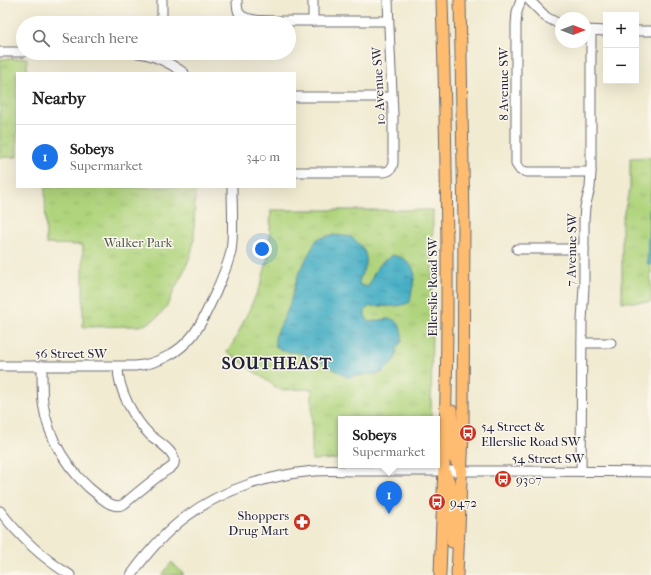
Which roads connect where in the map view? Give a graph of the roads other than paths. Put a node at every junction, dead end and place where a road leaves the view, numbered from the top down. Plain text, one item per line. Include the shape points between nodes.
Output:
1 (162, 0) edge
2 (237, 0) edge
3 (313, 0) edge
4 (388, 0) edge
5 (442, 0) edge
6 (521, 0) edge
7 (529, 0) edge
8 (460, 1) edge
9 (162, 16) edge
10 (242, 16) edge
11 (296, 21) edge
12 (313, 21) junction
13 (388, 21) junction
14 (555, 22) edge
15 (591, 31) edge
16 (603, 31) edge
17 (639, 31) edge
18 (651, 31) edge
19 (588, 48) edge
20 (0, 52) edge
21 (16, 52) edge
22 (166, 60) edge
23 (182, 72) edge
24 (296, 97) edge
25 (392, 97) junction
26 (296, 172) edge
27 (591, 172) junction
28 (232, 188) edge
29 (517, 249) dead end
30 (584, 249) junction
31 (582, 343) junction
32 (611, 343) dead end
33 (446, 357) junction
34 (0, 366) edge
35 (42, 366) junction
36 (118, 367) junction
37 (462, 470) junction
38 (444, 471) junction
39 (582, 471) junction
40 (651, 472) edge
41 (0, 511) edge
42 (70, 575) edge
43 (131, 575) edge
44 (440, 575) edge
45 (456, 575) edge

1 - 9 street
2 - 10 street via 237,7
3 - 12 street
4 - 13 street, 10 Avenue SW
5 - 33 main road, Ellerslie Road SW via 446,169
6 - 27 street, 8 Avenue SW via 516,25 518,168 527,172
7 - 14 street via 546,17
8 - 37 main road via 464,222
11 - 12 street
12 - 13 street
13 - 25 street, 10 Avenue SW
15 - 16 street
17 - 18 street
19 - 27 street, 7 Avenue SW
20 - 21 street
22 - 23 street
24 - 25 street
25 - 26 street, 10 Avenue SW via 391,170
27 - 30 street, 7 Avenue SW via 584,220
28 - 36 street, 56 Street SW via 232,241 229,259 204,317 192,336 177,350 157,361 141,366
29 - 30 street
30 - 31 street, 7 Avenue SW
31 - 32 street
31 - 39 street, 7 Avenue SW
33 - 37 main road via 451,387 454,458
33 - 38 main road, Ellerslie Road SW
34 - 35 street, 56 Street SW
35 - 36 street, 56 Street SW
35 - 36 street via 44,409 50,432 59,451 86,485 110,504 119,506 171,467 174,460 172,453 147,431 134,413 120,380
37 - 38 street, 54 Street SW
37 - 39 street, 54 Street SW
37 - 45 main road
38 - 43 street, 54 Street SW via 314,471 251,484 223,495 188,515 164,535
38 - 44 main road, Ellerslie Road SW
38 - 45 main road via 451,486 452,559
39 - 40 street, 54 Street SW
41 - 42 street via 29,544

